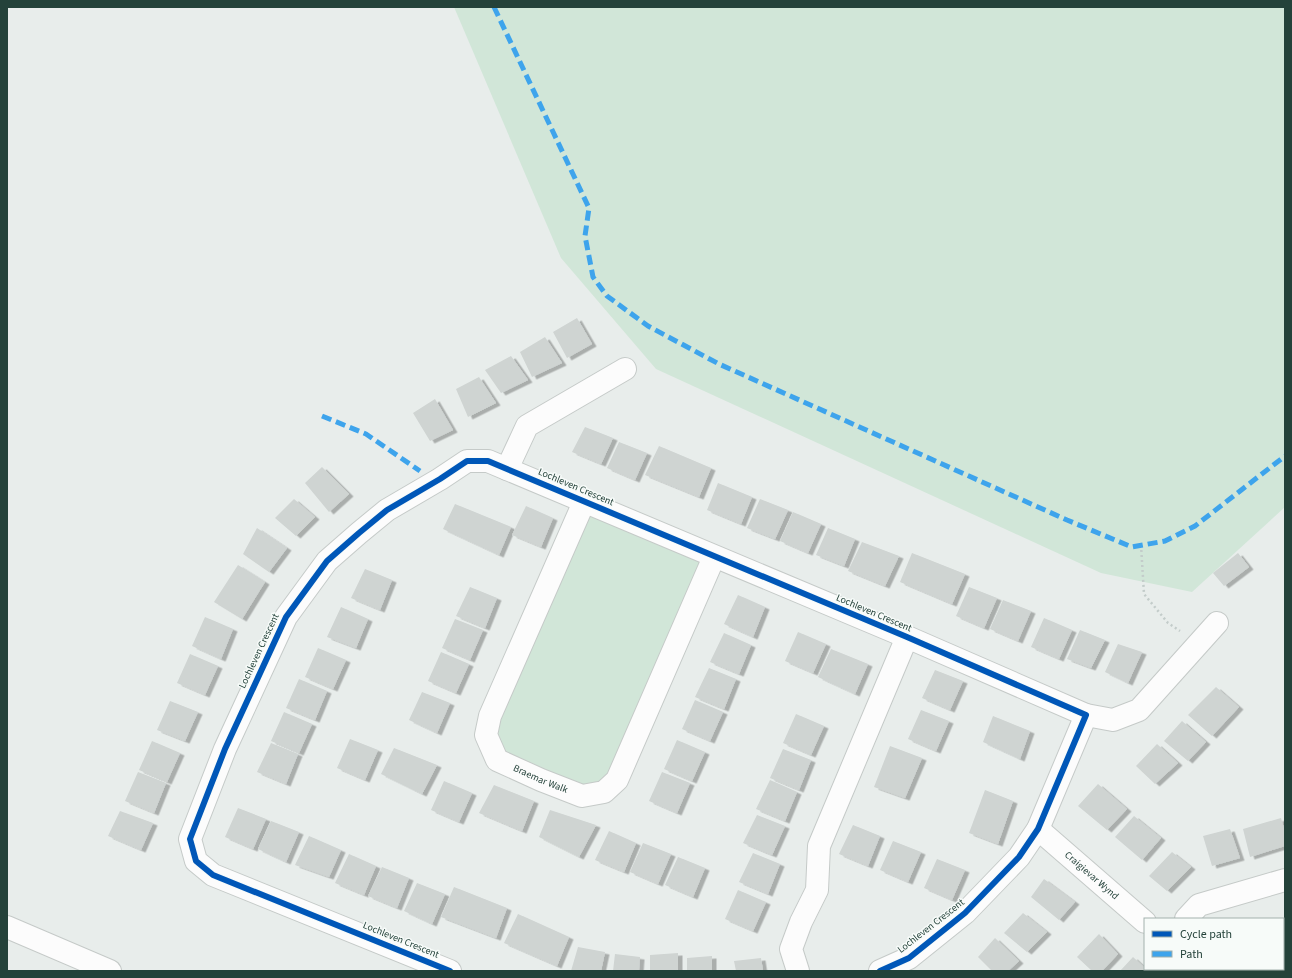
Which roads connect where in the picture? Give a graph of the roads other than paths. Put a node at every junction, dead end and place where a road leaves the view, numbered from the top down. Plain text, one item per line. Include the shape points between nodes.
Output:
1 (625, 369) dead end
2 (507, 469) junction
3 (584, 502) junction
4 (714, 557) junction
5 (1217, 623) dead end
6 (906, 637) junction
7 (1086, 715) junction
8 (1038, 829) junction
9 (1285, 880) edge
10 (1187, 918) edge
11 (1144, 921) edge
12 (7, 927) edge
13 (110, 971) edge
14 (450, 971) edge
15 (798, 971) edge
16 (880, 971) edge

1 - 2 street via 527,426
2 - 3 street, Lochleven Crescent
2 - 14 street, Lochleven Crescent via 488,461 467,461 387,510 327,561 286,617 225,749 190,839 196,861 213,875
3 - 4 street, Lochleven Crescent
3 - 4 street, Braemar Walk via 490,716 486,735 497,760 541,780 582,796 604,792 618,780
4 - 6 street, Lochleven Crescent
5 - 7 street via 1139,710 1113,720
6 - 7 street, Lochleven Crescent
6 - 15 street via 820,846 816,890 791,949
7 - 8 street, Lochleven Crescent
8 - 11 street, Craigievar Wynd
8 - 16 street, Lochleven Crescent via 1019,857 965,913 909,958
9 - 10 street via 1199,905
12 - 13 street

